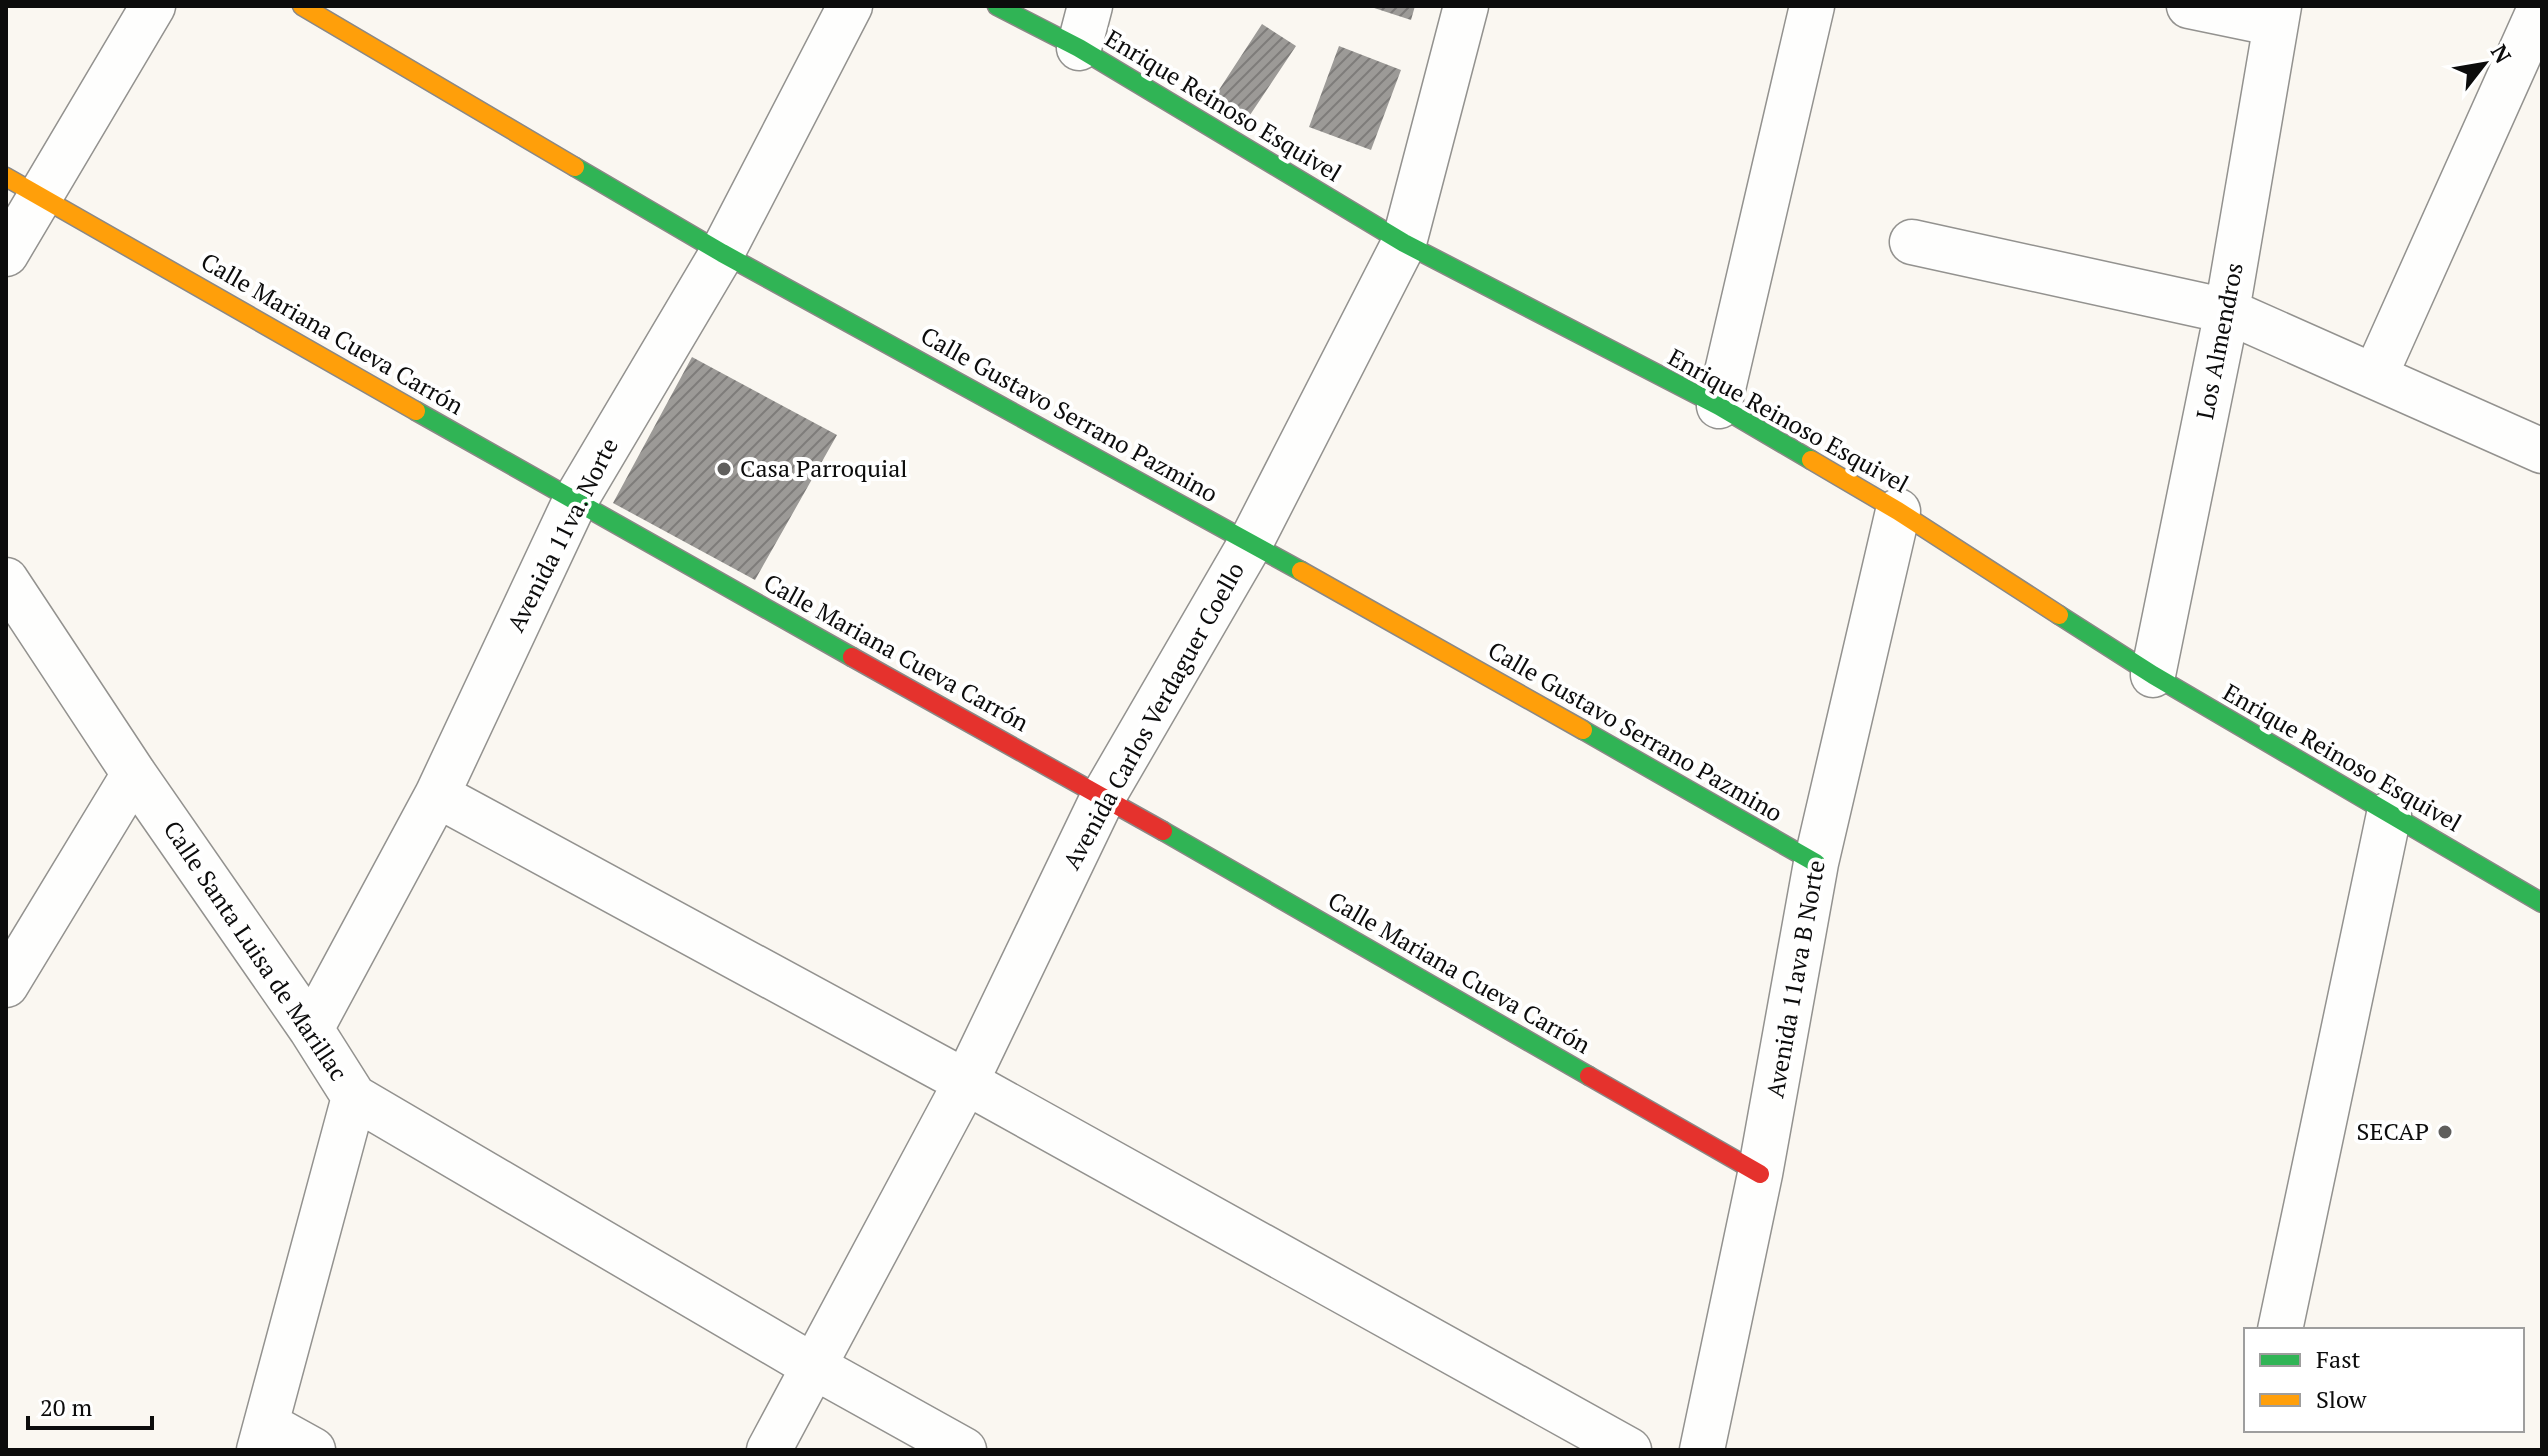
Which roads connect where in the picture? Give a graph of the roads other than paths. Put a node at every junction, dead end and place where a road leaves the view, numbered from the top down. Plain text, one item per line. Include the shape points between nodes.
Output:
1 (153, 6) edge
2 (302, 6) edge
3 (850, 6) edge
4 (997, 6) edge
5 (1090, 6) edge
6 (1466, 6) edge
7 (1812, 6) edge
8 (2189, 6) edge
9 (2541, 6) edge
10 (2278, 15) edge
11 (1079, 48) junction
12 (23, 186) edge
13 (1912, 242) dead end
14 (1404, 243) junction
15 (722, 253) junction
16 (6, 254) edge
17 (2227, 311) junction
18 (2375, 376) junction
19 (1719, 406) junction
20 (2538, 438) edge
21 (575, 501) junction
22 (1898, 511) junction
23 (1251, 542) junction
24 (6, 580) edge
25 (2153, 675) junction
26 (134, 774) junction
27 (437, 795) junction
28 (1103, 797) junction
29 (2389, 814) junction
30 (1816, 863) junction
31 (2542, 903) edge
32 (6, 985) edge
33 (311, 1029) junction
34 (966, 1082) junction
35 (354, 1097) junction
36 (1760, 1174) junction
37 (2280, 1328) edge
38 (813, 1366) junction
39 (262, 1437) edge
40 (313, 1450) edge
41 (769, 1450) edge
42 (964, 1450) edge
43 (1629, 1450) edge
44 (1702, 1450) edge

1 - 12 street
2 - 15 street, Calle Gustavo Serrano Pazmino
3 - 15 street, Avenida 11va. Norte
4 - 11 street, Enrique Reinoso Esquivel
5 - 11 street
6 - 14 street, Avenida Carlos Verdaguer Coello
7 - 19 street
8 - 10 street
9 - 18 street
10 - 17 street, Los Almendros
11 - 14 street, Enrique Reinoso Esquivel
12 - 16 street
12 - 21 street, Calle Mariana Cueva Carrón
13 - 17 street
14 - 19 street, Enrique Reinoso Esquivel
14 - 23 street, Avenida Carlos Verdaguer Coello
15 - 21 street, Avenida 11va. Norte
15 - 23 street, Calle Gustavo Serrano Pazmino
17 - 18 street
17 - 25 street, Los Almendros
18 - 20 street
19 - 22 street, Enrique Reinoso Esquivel
21 - 27 street, Avenida 11va. Norte
21 - 28 street, Calle Mariana Cueva Carrón
22 - 25 street, Enrique Reinoso Esquivel
22 - 30 street, Avenida 11ava B Norte
23 - 28 street, Avenida Carlos Verdaguer Coello
23 - 30 street, Calle Gustavo Serrano Pazmino
24 - 26 street, Calle Santa Luisa de Marillac
25 - 29 street, Enrique Reinoso Esquivel
26 - 32 street
26 - 33 street, Calle Santa Luisa de Marillac
27 - 33 street, Avenida 11va. Norte
27 - 34 street
28 - 34 street, Avenida Carlos Verdaguer Coello
28 - 36 street, Calle Mariana Cueva Carrón
29 - 31 street, Enrique Reinoso Esquivel
29 - 37 street
30 - 36 street, Avenida 11ava B Norte
33 - 35 street, Calle Santa Luisa de Marillac
34 - 38 street, Avenida Carlos Verdaguer Coello
34 - 43 street
35 - 38 street
35 - 39 street, Calle Santa Luisa de Marillac
36 - 44 street, Avenida 11ava B Norte
38 - 41 street, Avenida Carlos Verdaguer Coello
38 - 42 street
39 - 40 street

